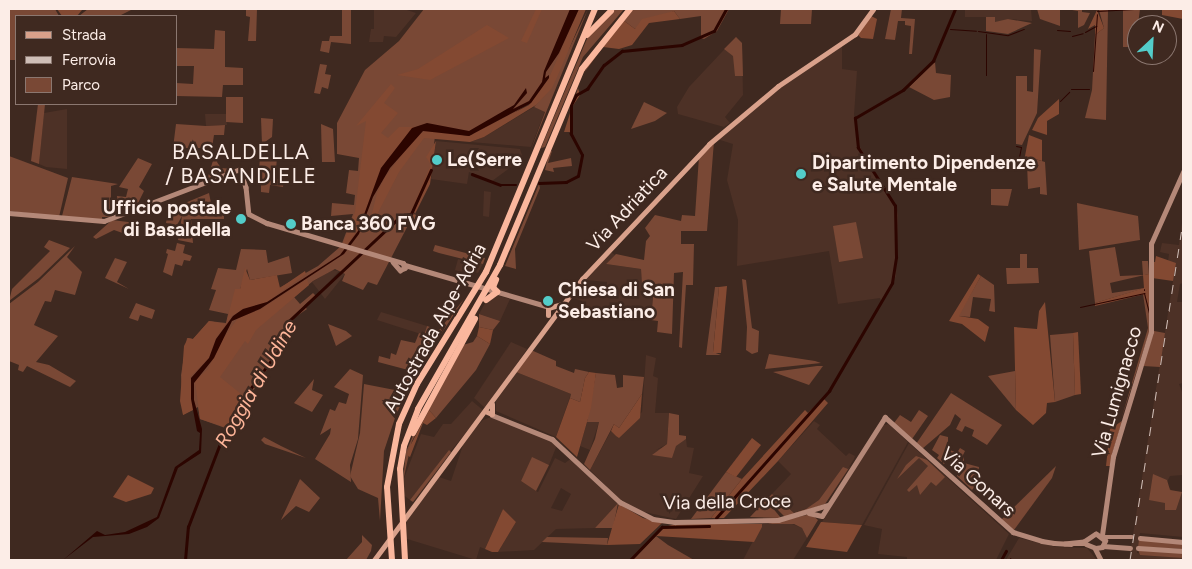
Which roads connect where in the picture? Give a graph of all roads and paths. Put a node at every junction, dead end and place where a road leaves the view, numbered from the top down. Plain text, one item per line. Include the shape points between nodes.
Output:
1 (591, 9) edge
2 (595, 9) edge
3 (626, 9) edge
4 (630, 9) edge
5 (873, 9) edge
6 (611, 12) dead end
7 (574, 60) junction
8 (546, 156) junction
9 (1183, 172) edge
10 (531, 187) junction
11 (9, 214) edge
12 (491, 289) junction
13 (562, 304) junction
14 (538, 306) junction
15 (551, 307) junction
16 (550, 314) junction
17 (491, 411) junction
18 (830, 504) junction
19 (1107, 508) junction
20 (809, 513) junction
21 (1096, 534) junction
22 (1103, 536) junction
23 (1132, 537) dead end
24 (1140, 538) dead end
25 (1090, 539) junction
26 (1183, 542) edge
27 (1065, 544) junction
28 (1098, 547) junction
29 (1130, 548) dead end
30 (1138, 548) dead end
31 (1183, 551) edge
32 (374, 560) edge
33 (388, 560) edge
34 (392, 560) edge
35 (403, 560) edge
36 (1102, 560) edge

1 - 33 highway, Autostrada Alpe-Adria via 486,264 470,295 414,381 395,424 384,487
2 - 7 highway, Autostrada Alpe-Adria
3 - 10 highway via 582,62
4 - 8 highway via 587,60
5 - 13 main road, Via Adriatica via 855,34 778,86 716,137
6 - 7 highway via 590,31
7 - 34 highway, Autostrada Alpe-Adria via 486,272 417,384 399,424 387,487
8 - 10 highway
8 - 12 highway
9 - 19 main road, Via Lumignacco via 1151,244 1152,327 1114,450
10 - 12 highway
11 - 12 main road via 104,221 240,169 246,187 248,212 265,223 362,250 402,266 414,266
12 - 14 main road
12 - 35 highway via 417,424 400,470
12 - 35 highway via 420,400 406,431 396,485
13 - 15 main road, Via Adriatica
13 - 16 main road, Via Adriatica
14 - 15 main road
14 - 16 main road
15 - 16 main road
16 - 17 main road, Via Adriatica
17 - 20 main road, Via della Croce via 498,417 552,438 615,499 648,517 675,522 771,520
17 - 32 main road, Via Adriatica via 480,420
18 - 20 main road, Via della Croce
18 - 20 main road, Via della Croce via 822,516
18 - 27 main road, Via Gonars via 885,417 1008,530 1034,539
19 - 21 main road, Via Lumignacco
19 - 22 main road, Via Lumignacco
21 - 22 main road
21 - 25 main road
22 - 23 main road
22 - 28 main road, Via Lumignacco
24 - 26 main road
25 - 27 main road, Via Gonars
25 - 28 main road
27 - 28 main road, Via Gonars
28 - 29 main road, Via Gonars
28 - 36 main road
30 - 31 main road

